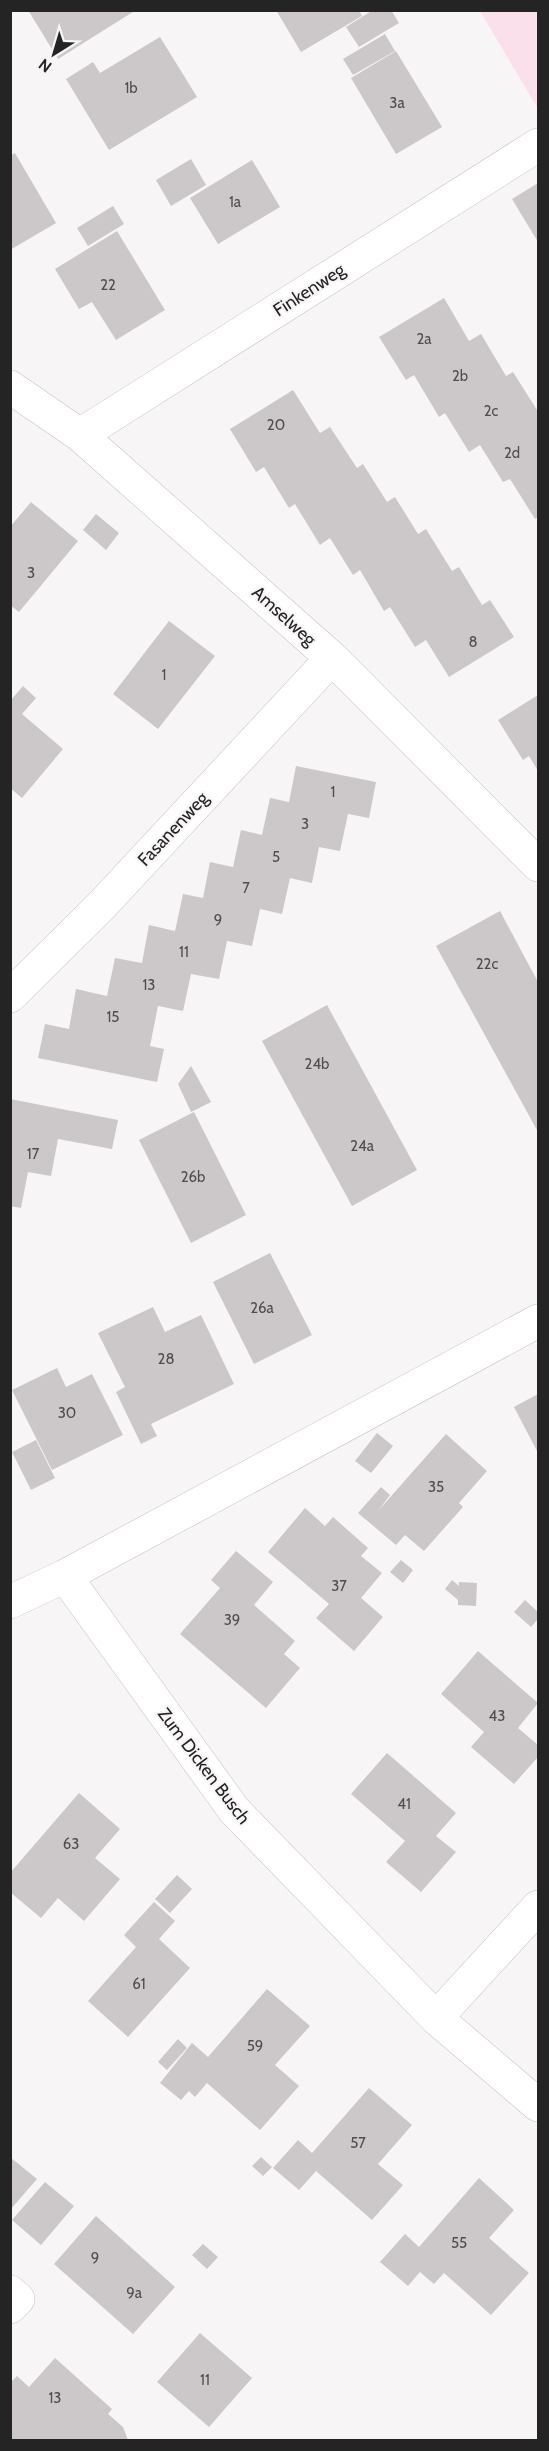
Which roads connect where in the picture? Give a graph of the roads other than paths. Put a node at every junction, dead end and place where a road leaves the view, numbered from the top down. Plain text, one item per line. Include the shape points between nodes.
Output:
1 (538, 145) edge
2 (10, 387) edge
3 (80, 435) junction
4 (332, 658) junction
5 (538, 865) edge
6 (10, 996) edge
7 (538, 1321) edge
8 (64, 1576) junction
9 (10, 1602) edge
10 (538, 1906) edge
11 (436, 2018) junction
12 (538, 2105) edge
13 (10, 2292) edge
14 (10, 2307) edge

1 - 3 street, Finkenweg
2 - 3 street, Amselweg
3 - 4 street, Amselweg
4 - 5 street, Amselweg
4 - 6 street, Fasanenweg via 101,906
7 - 8 street
8 - 9 street
8 - 11 street, Zum Dicken Busch via 234,1810
10 - 11 street
11 - 12 street, Zum Dicken Busch
13 - 14 street via 18,2299

